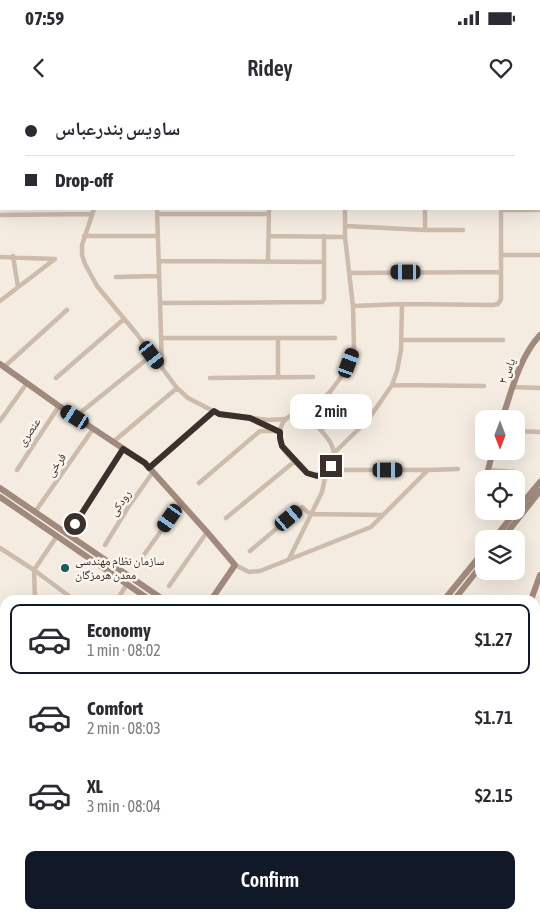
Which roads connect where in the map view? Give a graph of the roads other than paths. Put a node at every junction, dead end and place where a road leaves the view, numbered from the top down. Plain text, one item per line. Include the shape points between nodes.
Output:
1 (344, 210) edge
2 (425, 210) edge
3 (500, 210) edge
4 (93, 211) edge
5 (157, 211) edge
6 (269, 211) edge
7 (1, 215) edge
8 (346, 226) junction
9 (425, 230) junction
10 (463, 230) dead end
11 (84, 236) junction
12 (158, 236) junction
13 (269, 236) junction
14 (324, 236) junction
15 (345, 237) junction
16 (500, 255) junction
17 (540, 255) edge
18 (0, 256) edge
19 (13, 256) junction
20 (159, 260) junction
21 (268, 262) junction
22 (324, 262) junction
23 (500, 272) junction
24 (349, 273) junction
25 (159, 276) junction
26 (116, 277) dead end
27 (18, 287) junction
28 (0, 301) edge
29 (160, 303) junction
30 (402, 304) junction
31 (353, 306) junction
32 (67, 310) dead end
33 (124, 319) junction
34 (540, 335) edge
35 (161, 338) junction
36 (278, 338) junction
37 (335, 338) dead end
38 (402, 340) junction
39 (503, 340) dead end
40 (532, 344) junction
41 (540, 344) edge
42 (152, 355) junction
43 (2, 365) edge
44 (162, 368) junction
45 (313, 377) dead end
46 (56, 378) dead end
47 (210, 378) dead end
48 (278, 378) junction
49 (27, 383) junction
50 (392, 385) junction
51 (484, 386) dead end
52 (512, 387) junction
53 (177, 388) junction
54 (540, 388) edge
55 (330, 392) junction
56 (59, 406) junction
57 (505, 410) edge
58 (214, 411) junction
59 (75, 417) junction
60 (250, 418) junction
61 (288, 418) junction
62 (0, 421) edge
63 (94, 429) junction
64 (525, 431) edge
65 (280, 432) junction
66 (322, 432) junction
67 (540, 432) edge
68 (113, 442) junction
69 (123, 449) junction
70 (334, 453) junction
71 (491, 460) edge
72 (295, 462) junction
73 (458, 469) dead end
74 (17, 470) dead end
75 (151, 470) junction
76 (428, 470) junction
77 (488, 470) edge
78 (328, 471) junction
79 (540, 482) edge
80 (198, 483) dead end
81 (0, 488) edge
82 (540, 491) edge
83 (0, 497) edge
84 (525, 500) edge
85 (181, 503) junction
86 (35, 512) junction
87 (310, 514) junction
88 (382, 515) junction
89 (226, 518) dead end
90 (509, 520) edge
91 (75, 524) dead end
92 (501, 530) edge
93 (509, 530) edge
94 (207, 532) junction
95 (57, 536) junction
96 (105, 544) dead end
97 (0, 548) edge
98 (250, 551) dead end
99 (289, 559) junction
100 (475, 562) edge
101 (235, 565) junction
102 (136, 566) dead end
103 (34, 570) junction
104 (475, 573) edge
105 (540, 575) edge
106 (127, 584) junction
107 (169, 586) dead end
108 (35, 595) edge
109 (68, 595) edge
110 (120, 595) edge
111 (143, 595) edge
112 (157, 595) edge
113 (214, 595) edge
114 (448, 595) edge
115 (458, 595) edge
116 (533, 595) edge

1 - 8 street
2 - 9 street
3 - 16 street
4 - 7 street
4 - 11 street
5 - 6 street
5 - 12 street
6 - 13 street
8 - 9 street
8 - 15 street
9 - 10 street
11 - 12 street
11 - 33 street via 82,254 93,280
12 - 20 street
13 - 14 street
13 - 21 street
14 - 15 street
14 - 22 street
15 - 24 street
16 - 17 street
16 - 23 street
18 - 19 street
19 - 27 street
19 - 27 street via 54,259
20 - 21 street
20 - 25 street
21 - 22 street
22 - 29 street via 322,302
23 - 24 street
23 - 30 street via 501,299 493,306
24 - 31 street
25 - 26 street
25 - 29 street
27 - 28 street
29 - 35 street
30 - 31 street
30 - 38 street
31 - 55 street via 354,347 349,363
32 - 43 street
33 - 42 street
33 - 46 street
34 - 40 main road, یاس ۲
35 - 36 street
35 - 44 street
36 - 37 street
36 - 48 street
38 - 39 street
38 - 50 street
40 - 41 street
40 - 52 main road, یاس ۲
42 - 44 street
42 - 59 street
43 - 49 main road
44 - 53 street
45 - 48 street
47 - 48 street
49 - 56 main road
49 - 62 street
50 - 51 street
50 - 70 street via 368,420
52 - 54 street
52 - 57 main road, یاس ۲
53 - 58 street via 188,398
53 - 68 street
55 - 61 street via 309,409
55 - 66 street via 322,411
56 - 59 main road
56 - 74 street, عنصری
58 - 60 street
58 - 75 street, رودکی
59 - 63 main road
60 - 61 street
60 - 65 street
61 - 65 street
61 - 66 street via 310,420
63 - 68 main road
63 - 86 street, فرخی
64 - 67 street
65 - 72 street via 282,446
65 - 80 street via 260,432
66 - 70 street via 333,446
68 - 69 main road
69 - 75 main road
69 - 91 street
70 - 78 street
71 - 77 main road
72 - 78 street via 307,473 317,476
72 - 89 street
73 - 76 street
75 - 85 main road
75 - 96 street, رودکی
76 - 78 street
76 - 88 street
78 - 87 street via 322,492
79 - 84 main road
81 - 86 main road
82 - 93 main road
83 - 95 main road
85 - 94 main road
85 - 102 street
86 - 112 main road
87 - 88 street
87 - 98 street via 302,507
87 - 99 street
88 - 99 street via 371,527
90 - 92 main road
94 - 101 main road
94 - 107 street
95 - 103 street
95 - 106 main road
97 - 103 street
99 - 101 street via 260,571 249,572
100 - 114 main road
101 - 113 main road
103 - 108 street
103 - 109 street
104 - 115 main road
105 - 116 main road
106 - 110 street
106 - 111 main road

